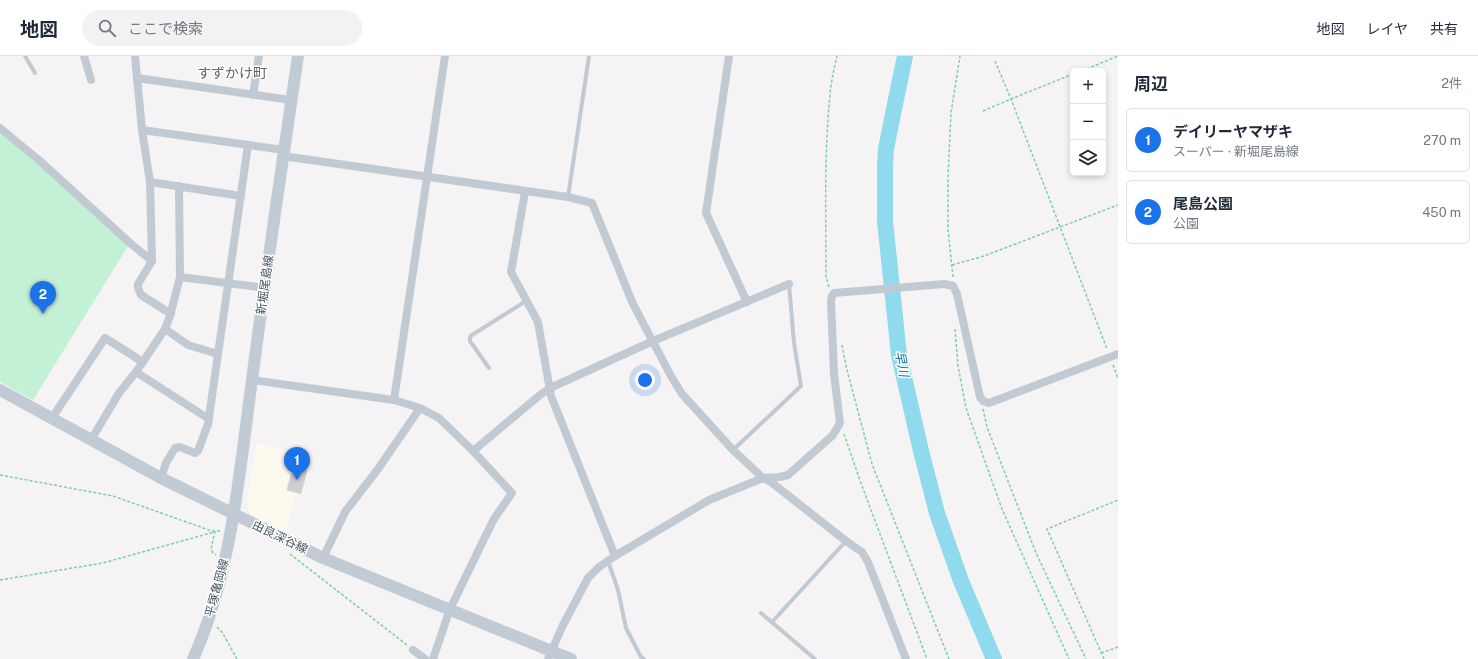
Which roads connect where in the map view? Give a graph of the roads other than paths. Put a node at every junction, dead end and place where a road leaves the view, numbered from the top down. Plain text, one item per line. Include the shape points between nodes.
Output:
1 (25, 56) edge
2 (84, 56) edge
3 (135, 56) edge
4 (259, 56) edge
5 (298, 56) edge
6 (445, 56) edge
7 (589, 56) edge
8 (729, 56) edge
9 (35, 73) dead end
10 (137, 78) junction
11 (91, 80) dead end
12 (253, 95) junction
13 (291, 100) junction
14 (0, 128) edge
15 (142, 130) junction
16 (248, 145) junction
17 (284, 153) junction
18 (428, 177) junction
19 (150, 182) junction
20 (179, 186) junction
21 (525, 192) junction
22 (240, 196) junction
23 (568, 197) junction
24 (152, 261) junction
25 (180, 277) junction
26 (228, 283) junction
27 (789, 284) joint
28 (265, 288) junction
29 (527, 300) junction
30 (747, 302) junction
31 (171, 314) junction
32 (165, 329) junction
33 (653, 341) junction
34 (218, 354) junction
35 (1118, 354) edge
36 (143, 362) junction
37 (490, 368) dead end
38 (136, 372) junction
39 (252, 380) junction
40 (550, 388) junction
41 (0, 390) edge
42 (394, 400) junction
43 (420, 408) junction
44 (52, 418) junction
45 (209, 419) junction
46 (91, 440) junction
47 (733, 450) junction
48 (473, 451) junction
49 (161, 478) junction
50 (763, 478) junction
51 (233, 514) junction
52 (846, 541) junction
53 (615, 556) junction
54 (323, 558) junction
55 (608, 561) junction
56 (450, 609) junction
57 (761, 613) dead end
58 (772, 622) junction
59 (413, 650) road end
60 (549, 655) edge
61 (193, 659) edge
62 (424, 659) edge
63 (433, 659) edge
64 (571, 659) edge
65 (644, 659) edge
66 (814, 659) edge
67 (906, 659) edge

1 - 9 lane
2 - 11 street
3 - 10 street
4 - 12 street
5 - 13 main road, 新堀尾島線
6 - 18 street
7 - 23 lane
8 - 30 street via 706,213
10 - 12 street
10 - 15 street
12 - 13 street
13 - 17 main road, 新堀尾島線
14 - 24 street
15 - 16 street
15 - 19 street
16 - 17 street
16 - 22 street
17 - 18 street
17 - 28 main road, 新堀尾島線
18 - 21 street
18 - 42 street
19 - 20 street
19 - 24 street
20 - 22 street
20 - 25 street
21 - 23 street
21 - 29 street via 511,272
22 - 26 street
23 - 33 street via 592,204 633,304
24 - 31 street via 138,284 139,292
25 - 26 street
25 - 31 street
26 - 28 street
26 - 34 street
27 - 30 street
27 - 47 lane via 801,386
28 - 39 main road, 新堀尾島線
29 - 37 lane via 470,337 470,341
29 - 40 street via 538,322
30 - 33 street
31 - 32 street
32 - 34 street via 188,345
32 - 36 street
33 - 40 street
33 - 47 street via 682,394
34 - 45 street
35 - 50 street via 989,403 980,397 953,286 944,284 838,292 832,296 831,302 834,374 840,423 833,435 788,475
36 - 38 street
36 - 44 street via 105,338
38 - 45 street
38 - 46 street via 119,393
39 - 42 street
39 - 51 main road, 新堀尾島線
40 - 48 street
40 - 53 street
41 - 44 main road, 由良深谷線
42 - 43 street
43 - 48 street via 439,418
43 - 54 street via 345,512
44 - 46 main road, 由良深谷線
45 - 49 street via 198,451 195,453 180,447 175,448
46 - 49 main road, 由良深谷線
47 - 50 street
48 - 56 street via 512,493 494,519
49 - 51 main road, 由良深谷線
50 - 52 street
50 - 53 street via 709,500
51 - 54 main road, 由良深谷線
51 - 61 main road, 平塚亀岡線 via 215,601
52 - 58 lane
52 - 67 street via 862,552 868,562
53 - 55 street
54 - 56 main road, 由良深谷線
55 - 60 street via 588,578
55 - 65 lane via 618,590 626,628
56 - 60 main road, 由良深谷線
56 - 63 street
57 - 58 lane
58 - 66 lane
59 - 62 street
60 - 64 main road, 由良深谷線

